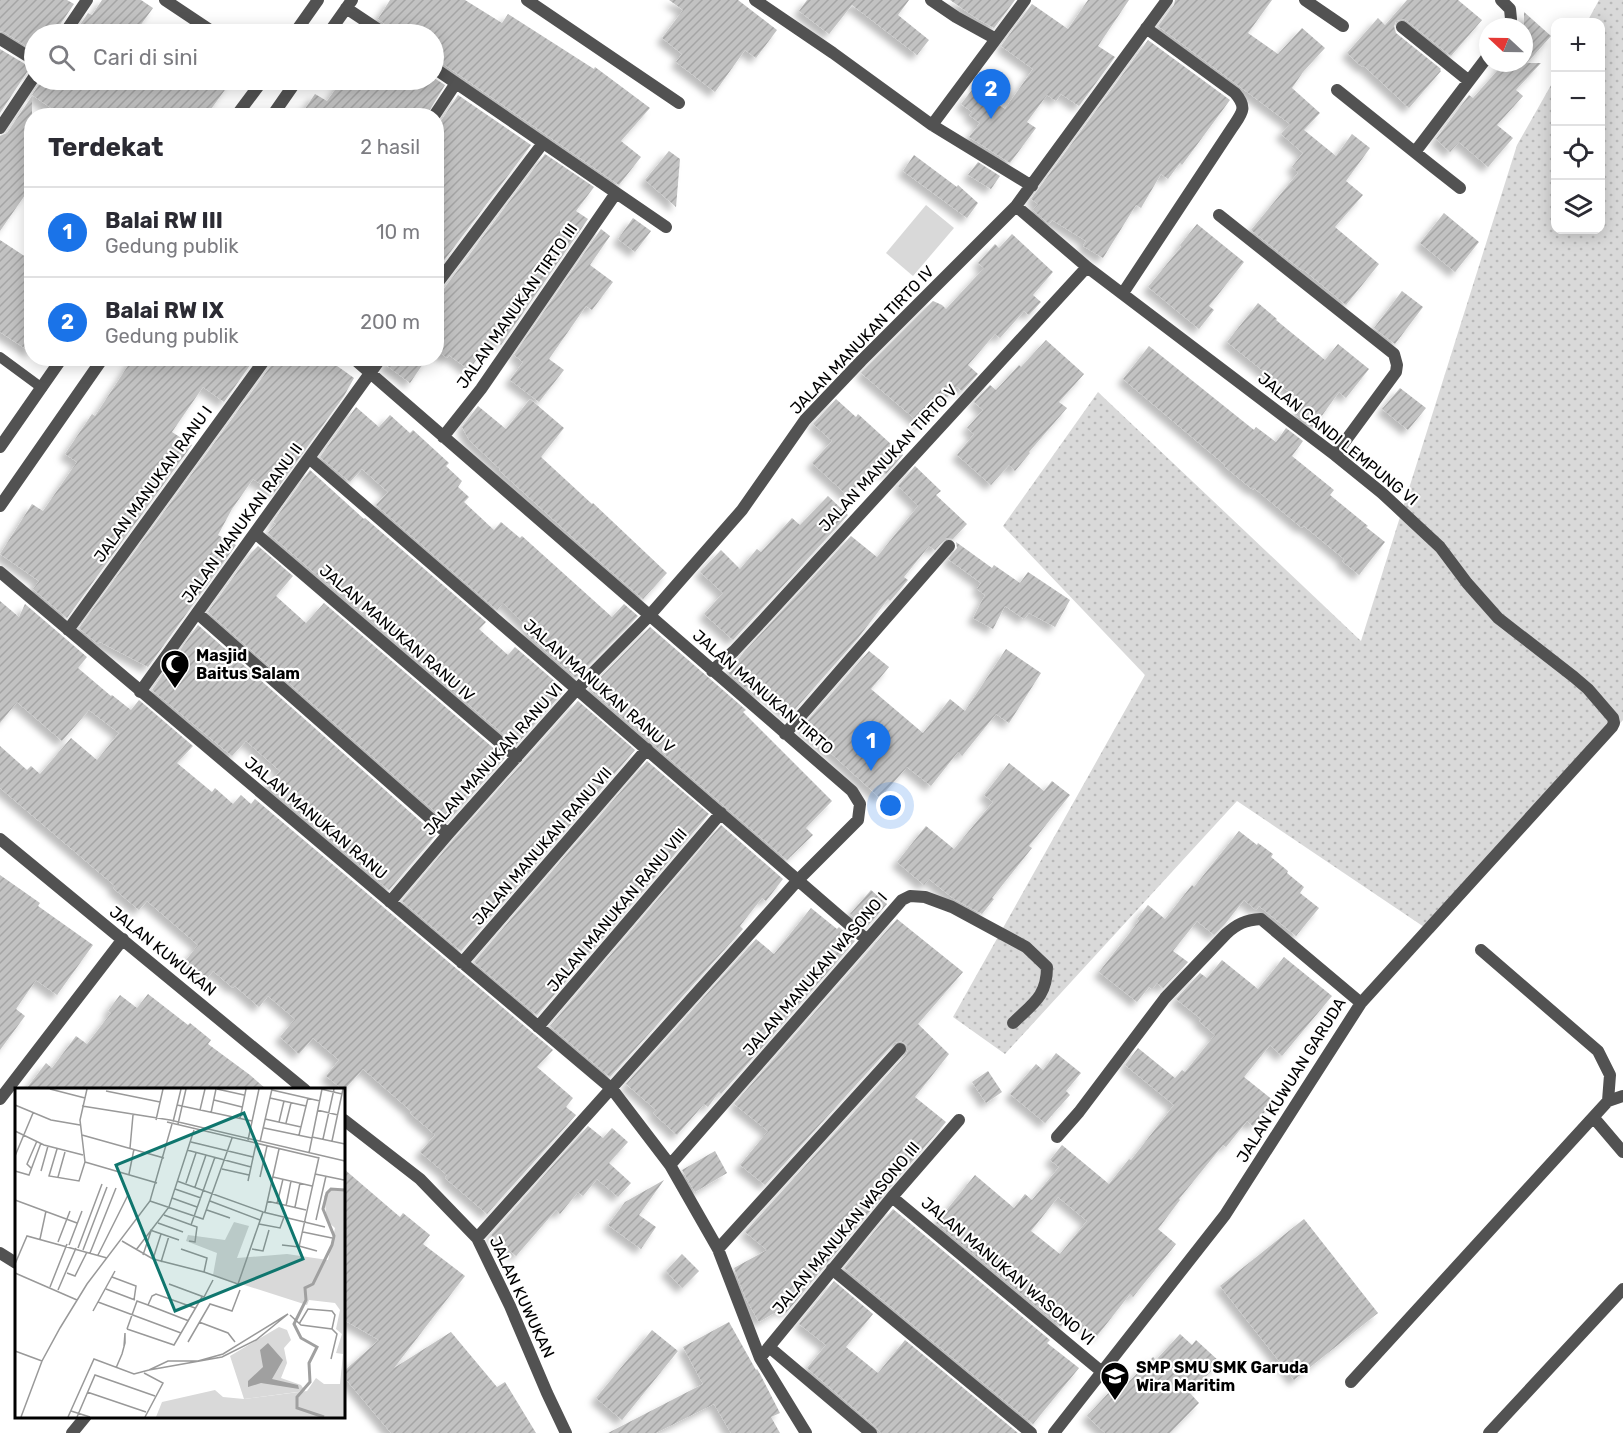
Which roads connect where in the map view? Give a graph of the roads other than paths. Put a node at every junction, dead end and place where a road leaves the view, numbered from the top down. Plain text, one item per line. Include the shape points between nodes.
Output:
1 (87, 0) edge
2 (165, 0) edge
3 (318, 0) edge
4 (527, 0) edge
5 (755, 0) edge
6 (931, 0) edge
7 (1025, 0) edge
8 (1167, 0) edge
9 (1305, 0) edge
10 (1501, 0) edge
11 (349, 4) edge
12 (1511, 18) edge
13 (71, 24) edge
14 (201, 24) edge
15 (301, 24) edge
16 (335, 24) edge
17 (373, 24) edge
18 (1343, 26) dead end
19 (1402, 27) dead end
20 (1146, 28) junction
21 (0, 39) edge
22 (996, 39) junction
23 (24, 54) edge
24 (1479, 68) edge
25 (444, 75) edge
26 (1469, 81) junction
27 (456, 83) junction
28 (25, 90) edge
29 (256, 90) edge
30 (290, 90) edge
31 (1337, 90) dead end
32 (679, 103) dead end
33 (242, 108) edge
34 (278, 108) edge
35 (439, 108) edge
36 (932, 125) junction
37 (0, 128) edge
38 (543, 143) junction
39 (1415, 152) junction
40 (1032, 186) junction
41 (1460, 188) dead end
42 (616, 193) junction
43 (1016, 206) junction
44 (1219, 215) dead end
45 (666, 228) dead end
46 (1088, 267) junction
47 (444, 274) edge
48 (1123, 293) junction
49 (0, 357) edge
50 (57, 366) edge
51 (97, 366) edge
52 (260, 366) edge
53 (362, 366) edge
54 (375, 366) edge
55 (370, 373) junction
56 (42, 388) junction
57 (443, 437) junction
58 (0, 447) edge
59 (1335, 455) junction
60 (309, 458) junction
61 (0, 506) edge
62 (255, 533) junction
63 (949, 546) dead end
64 (0, 573) edge
65 (197, 613) junction
66 (649, 616) junction
67 (68, 630) junction
68 (712, 671) junction
69 (577, 689) junction
70 (140, 692) junction
71 (785, 734) junction
72 (647, 749) junction
73 (517, 758) junction
74 (721, 813) junction
75 (448, 834) junction
76 (0, 839) edge
77 (798, 880) junction
78 (390, 902) junction
79 (123, 939) junction
80 (867, 939) junction
81 (1481, 950) dead end
82 (462, 963) junction
83 (1361, 1003) junction
84 (1013, 1023) dead end
85 (538, 1027) junction
86 (900, 1049) dead end
87 (305, 1088) edge
88 (612, 1089) junction
89 (1623, 1096) edge
90 (0, 1099) edge
91 (1608, 1101) junction
92 (1594, 1118) junction
93 (959, 1120) dead end
94 (345, 1121) edge
95 (1058, 1137) dead end
96 (1623, 1152) edge
97 (670, 1165) junction
98 (892, 1197) junction
99 (477, 1238) junction
100 (718, 1249) junction
101 (0, 1252) edge
102 (15, 1262) edge
103 (832, 1269) junction
104 (1623, 1289) edge
105 (769, 1347) junction
106 (760, 1358) junction
107 (1102, 1372) junction
108 (1352, 1382) dead end
109 (84, 1418) edge
110 (72, 1433) edge
111 (566, 1433) edge
112 (806, 1433) edge
113 (871, 1433) edge
114 (1031, 1433) edge
115 (1054, 1433) edge
116 (1489, 1433) edge

1 - 13 street
2 - 14 street
3 - 15 street
4 - 32 street
5 - 36 street
6 - 22 street
7 - 22 street
8 - 20 street, JALAN MANUKAN TIRTO IV
9 - 18 street
10 - 12 street via 1510,9
11 - 16 street
11 - 17 street
19 - 26 street
20 - 40 street, JALAN MANUKAN TIRTO IV
20 - 48 street via 1235,93 1243,109
21 - 23 street
22 - 36 street
24 - 26 street
25 - 27 street
26 - 39 street
27 - 35 street
27 - 38 street
28 - 37 street
29 - 33 street
30 - 34 street
31 - 39 street
36 - 40 street
38 - 42 street
38 - 47 street
39 - 41 street
40 - 43 street, JALAN MANUKAN TIRTO IV
42 - 45 street
42 - 57 street, JALAN MANUKAN TIRTO III
43 - 46 street, JALAN CANDI LEMPUNG VI
43 - 66 street, JALAN MANUKAN TIRTO IV via 805,420 742,510
44 - 59 street via 1394,354 1396,372
46 - 48 street, JALAN CANDI LEMPUNG VI
46 - 68 street, JALAN MANUKAN TIRTO V
48 - 59 street, JALAN CANDI LEMPUNG VI
49 - 56 lane
50 - 56 street
51 - 61 street
52 - 67 street, JALAN MANUKAN RANU I
53 - 55 street, JALAN MANUKAN TIRTO
54 - 55 street, JALAN MANUKAN RANU II
55 - 57 street, JALAN MANUKAN TIRTO
55 - 60 street, JALAN MANUKAN RANU II
56 - 58 street
57 - 66 street, JALAN MANUKAN TIRTO
59 - 83 street, JALAN CANDI LEMPUNG VI via 1420,527 1498,618 1581,683 1614,723
60 - 62 street, JALAN MANUKAN RANU II
60 - 69 street, JALAN MANUKAN RANU V
62 - 65 street, JALAN MANUKAN RANU II
62 - 73 street, JALAN MANUKAN RANU IV
63 - 71 street
64 - 67 street, JALAN MANUKAN RANU
65 - 70 street, JALAN MANUKAN RANU II
65 - 75 street
66 - 68 street, JALAN MANUKAN TIRTO
66 - 69 street, JALAN MANUKAN RANU VI
67 - 70 street, JALAN MANUKAN RANU
68 - 71 street, JALAN MANUKAN TIRTO
69 - 72 street, JALAN MANUKAN RANU V
69 - 73 street, JALAN MANUKAN RANU VI
70 - 78 street, JALAN MANUKAN RANU
71 - 77 street, JALAN MANUKAN TIRTO via 852,791 860,804 858,820
72 - 74 street, JALAN MANUKAN RANU V
72 - 82 street, JALAN MANUKAN RANU VII
73 - 75 street, JALAN MANUKAN RANU VI
74 - 77 street, JALAN MANUKAN RANU V
74 - 85 street, JALAN MANUKAN RANU VIII
75 - 78 street, JALAN MANUKAN RANU VI
76 - 79 street, JALAN KUWUKAN
77 - 80 street, JALAN MANUKAN RANU V
77 - 88 street, JALAN MANUKAN TIRTO
78 - 82 street, JALAN MANUKAN RANU
79 - 87 street, JALAN KUWUKAN
79 - 90 street
80 - 84 street, JALAN MANUKAN WASONO I via 910,896 952,907 1026,947 1047,967 1047,981 1041,996
80 - 97 street, JALAN MANUKAN WASONO I
81 - 91 street via 1598,1051 1611,1075
82 - 85 street, JALAN MANUKAN RANU
83 - 95 street, JALAN KUWUAN GARUDA via 1260,919 1248,919 1226,934 1165,998
83 - 107 street, JALAN KUWUAN GARUDA via 1225,1215
85 - 88 street, JALAN MANUKAN RANU
86 - 100 street
88 - 97 street, JALAN MANUKAN RANU
88 - 99 street, JALAN MANUKAN TIRTO
89 - 91 street
91 - 92 street
92 - 96 street
92 - 108 street
93 - 98 street, JALAN MANUKAN WASONO III
94 - 99 street, JALAN KUWUKAN via 420,1179
97 - 100 street, JALAN MANUKAN RANU
98 - 103 street, JALAN MANUKAN WASONO III
98 - 107 street, JALAN MANUKAN WASONO VI
99 - 111 street, JALAN KUWUKAN
100 - 106 street, JALAN MANUKAN RANU
101 - 102 street
103 - 105 street, JALAN MANUKAN WASONO III
103 - 114 street
104 - 116 street
105 - 106 street, JALAN MANUKAN WASONO III
105 - 113 street
106 - 112 street, JALAN MANUKAN RANU
107 - 115 street, JALAN KUWUAN GARUDA
109 - 110 street

